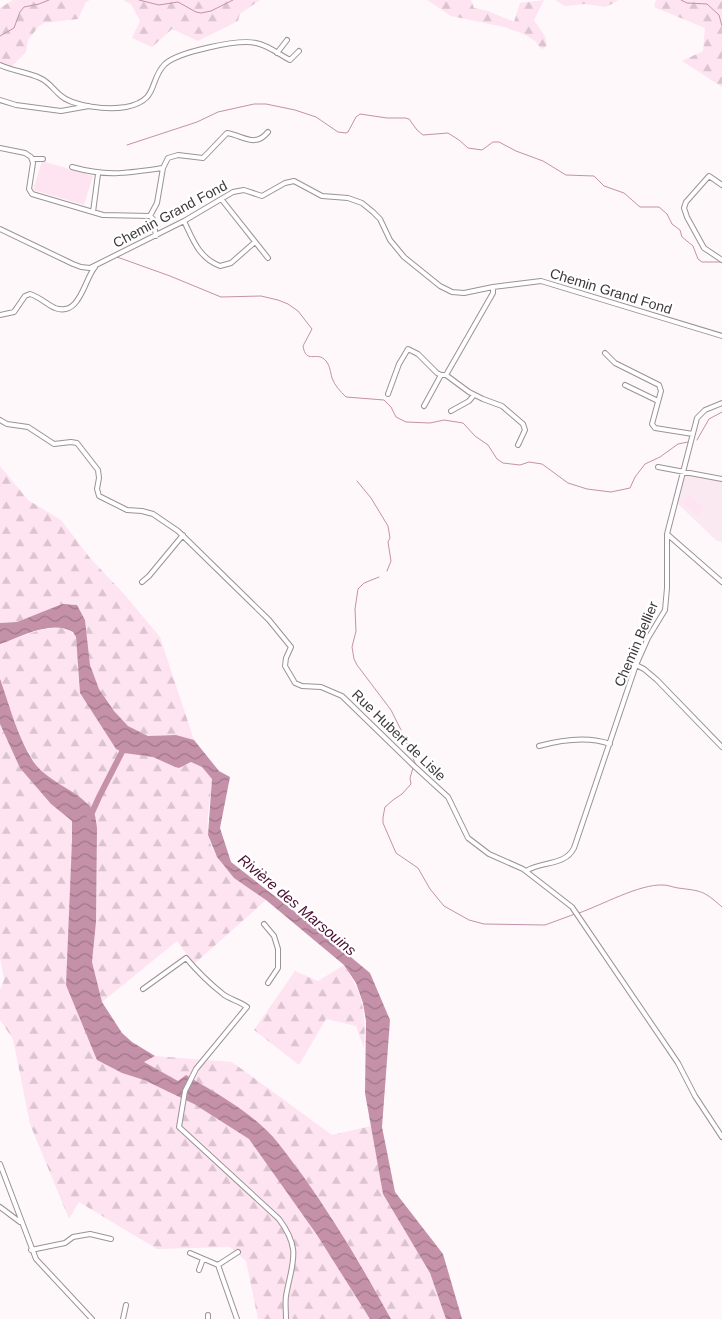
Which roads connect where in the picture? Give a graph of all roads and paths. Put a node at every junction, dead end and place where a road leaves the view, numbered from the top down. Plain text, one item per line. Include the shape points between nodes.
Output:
1 (288, 40) dead end
2 (299, 51) dead end
3 (277, 53) junction
4 (0, 65) edge
5 (0, 100) edge
6 (90, 106) junction
7 (268, 132) dead end
8 (0, 148) edge
9 (33, 159) junction
10 (43, 159) dead end
11 (72, 167) dead end
12 (162, 168) junction
13 (98, 174) junction
14 (722, 184) edge
15 (222, 200) junction
16 (93, 212) junction
17 (150, 216) junction
18 (184, 221) junction
19 (0, 229) edge
20 (156, 236) junction
21 (255, 242) junction
22 (268, 258) dead end
23 (722, 260) edge
24 (95, 267) junction
25 (493, 287) junction
26 (0, 315) edge
27 (722, 336) edge
28 (605, 353) dead end
29 (441, 375) junction
30 (446, 375) junction
31 (625, 385) dead end
32 (388, 394) dead end
33 (474, 394) junction
34 (658, 401) junction
35 (722, 402) edge
36 (424, 406) dead end
37 (451, 411) dead end
38 (0, 420) edge
39 (694, 434) junction
40 (518, 445) dead end
41 (658, 467) dead end
42 (684, 472) junction
43 (722, 479) edge
44 (667, 534) junction
45 (183, 535) junction
46 (722, 580) edge
47 (142, 582) dead end
48 (636, 665) junction
49 (610, 744) junction
50 (539, 746) dead end
51 (722, 747) edge
52 (526, 871) junction
53 (264, 924) dead end
54 (268, 983) dead end
55 (143, 989) dead end
56 (722, 1137) edge
57 (0, 1164) edge
58 (0, 1207) edge
59 (21, 1222) junction
60 (111, 1238) dead end
61 (31, 1250) junction
62 (238, 1252) dead end
63 (190, 1253) dead end
64 (203, 1259) junction
65 (218, 1265) junction
66 (199, 1270) dead end
67 (126, 1304) dead end
68 (92, 1319) edge
69 (123, 1319) edge
70 (237, 1319) edge
71 (286, 1319) edge

1 - 3 street
2 - 3 street via 290,60
3 - 6 street via 258,43 241,42 176,57 160,70 146,98 135,104 111,108
4 - 6 street via 39,78 68,101
5 - 6 street via 61,111
7 - 12 street via 262,139 254,141 227,133 203,158 174,155
8 - 9 street via 25,153
9 - 10 street
9 - 16 street via 28,185 32,194
11 - 13 street
12 - 13 street
12 - 17 street via 157,203
13 - 16 street
14 - 23 street via 709,176 684,208 704,248
15 - 18 street, Chemin Grand Fond
15 - 21 street
15 - 25 street, Chemin Grand Fond via 240,190 262,196 294,181 322,196 348,198 373,212 396,249 446,290 464,293
16 - 17 street
17 - 20 street
18 - 20 street, Chemin Grand Fond
18 - 21 street via 201,254 220,266 231,263
19 - 24 street via 81,267
20 - 24 street, Chemin Grand Fond
21 - 22 street
24 - 26 street via 79,299 70,306 62,309 53,307 30,294 14,312
25 - 27 street, Chemin Grand Fond via 549,282
25 - 30 street via 493,293
28 - 34 street via 615,362 659,385
29 - 30 street
29 - 32 street via 408,349
29 - 36 street
30 - 33 street
31 - 34 street
33 - 37 street via 469,402
33 - 40 street via 502,406 523,424 525,430
34 - 39 street via 652,424 655,428
35 - 39 street, Chemin Bellier via 700,414
38 - 45 street, Rue Hubert de Lisle via 28,427 54,444 77,443 98,470 99,496 127,510 153,514
39 - 42 street, Chemin Bellier
41 - 42 street
42 - 43 street
42 - 44 street, Chemin Bellier
44 - 46 street
44 - 48 street, Chemin Bellier via 665,610
45 - 47 street
45 - 52 street, Rue Hubert de Lisle via 288,641 291,648 285,666 295,683 321,687 342,696 448,797 468,838 489,854
48 - 49 street, Chemin Bellier
48 - 51 street via 657,680
49 - 50 street via 595,740
49 - 52 street, Chemin Bellier via 572,852 565,859
52 - 56 street, Rue Hubert de Lisle via 572,907 678,1063
53 - 54 street via 274,936 278,949 278,968
55 - 71 street via 186,958 212,986 247,1007 196,1069 185,1091 179,1127 288,1231 294,1257 286,1297
57 - 59 street
58 - 59 street
59 - 61 street
60 - 61 street via 90,1234 73,1237 65,1244
61 - 68 street via 39,1263
62 - 65 street
63 - 64 street
64 - 65 street
64 - 66 street
65 - 70 street
67 - 69 street

